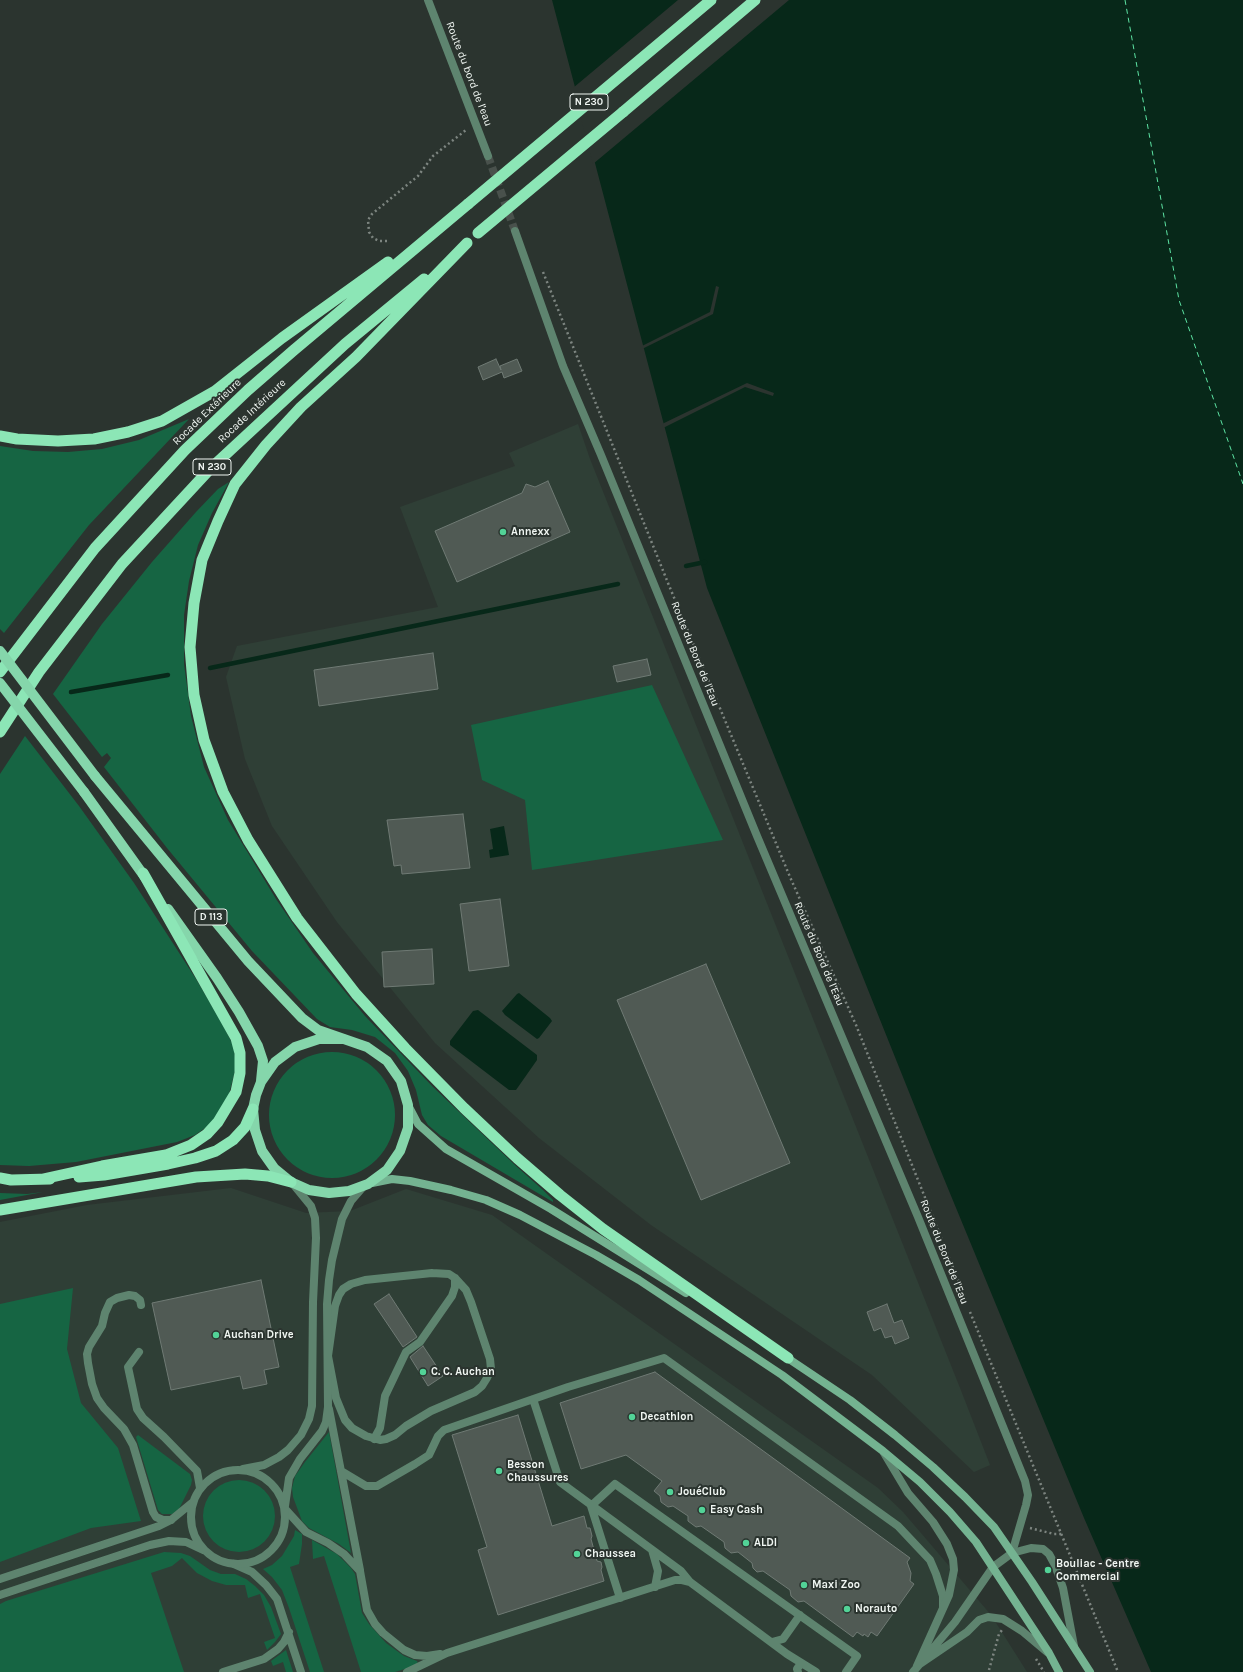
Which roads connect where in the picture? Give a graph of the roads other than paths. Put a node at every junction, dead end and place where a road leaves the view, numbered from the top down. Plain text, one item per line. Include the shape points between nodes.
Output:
1 (428, 0) edge
2 (711, 0) edge
3 (755, 0) edge
4 (488, 156) tunnel mouth
5 (455, 214) junction
6 (516, 231) tunnel mouth
7 (467, 243) junction
8 (0, 436) edge
9 (0, 652) edge
10 (0, 672) edge
11 (0, 683) edge
12 (0, 731) edge
13 (143, 873) junction
14 (344, 1039) junction
15 (261, 1082) junction
16 (408, 1105) junction
17 (253, 1109) junction
18 (0, 1178) edge
19 (43, 1179) junction
20 (291, 1182) junction
21 (366, 1185) junction
22 (0, 1210) edge
23 (455, 1278) junction
24 (141, 1305) dead end
25 (139, 1352) dead end
26 (328, 1356) junction
27 (788, 1358) junction
28 (533, 1399) junction
29 (328, 1407) junction
30 (374, 1439) junction
31 (882, 1451) junction
32 (243, 1469) junction
33 (341, 1471) junction
34 (200, 1488) junction
35 (192, 1502) junction
36 (591, 1506) junction
37 (285, 1508) junction
38 (172, 1520) junction
39 (652, 1550) junction
40 (205, 1552) junction
41 (1012, 1553) junction
42 (234, 1564) junction
43 (993, 1567) junction
44 (360, 1571) junction
45 (0, 1578) edge
46 (690, 1582) junction
47 (655, 1587) junction
48 (0, 1595) edge
49 (620, 1598) junction
50 (944, 1608) junction
51 (800, 1615) junction
52 (289, 1632) junction
53 (772, 1642) junction
54 (1074, 1646) junction
55 (447, 1653) junction
56 (1049, 1653) junction
57 (801, 1663) junction
58 (915, 1669) edge
59 (412, 1671) edge
60 (223, 1672) edge
61 (301, 1672) edge
62 (798, 1672) edge
63 (816, 1672) edge
64 (846, 1672) edge
65 (1059, 1672) edge
66 (1090, 1672) edge

1 - 4 street, Route du bord de l'eau
2 - 5 highway, Rocade Extérieure / N 230, bridge
3 - 7 highway, Rocade Intérieure / N 230, bridge
5 - 8 highway via 282,338 215,391 162,421 94,439 58,441
5 - 10 highway, Rocade Extérieure / N 230 via 248,390 185,450 95,548
6 - 41 street, Route du Bord de l'Eau via 563,366 918,1217 1025,1481 1028,1494
7 - 12 highway, Rocade Intérieure / N 230 via 345,344 210,469 122,564 39,672
7 - 27 highway via 356,357 301,407 235,484 202,560 194,603 190,647 194,695 204,740 226,798 248,840 297,918 356,994 405,1048 464,1108 560,1195 603,1229
9 - 14 main road, D 113, bridge via 95,776 248,961 302,1018 318,1030
11 - 13 main road, D 113, bridge
13 - 15 main road, D 113 via 239,1012 261,1053
13 - 19 highway via 236,1038 240,1053 236,1092 218,1122 207,1134 191,1145 166,1154
14 - 15 main road via 319,1039 295,1047 275,1062
14 - 16 main road via 367,1047 387,1061 401,1082
15 - 17 main road
16 - 21 main road via 408,1128 400,1150 386,1170
16 - 27 main road via 418,1124 446,1149 600,1238
17 - 19 highway via 245,1127 233,1140 195,1158 104,1175
17 - 20 main road via 255,1130 262,1151 274,1168
18 - 19 highway
20 - 21 main road via 309,1190 329,1193 349,1191
20 - 22 highway via 246,1174 196,1177
20 - 32 street via 305,1197 315,1218 312,1406 301,1435 288,1450 264,1465
21 - 26 street via 351,1200 342,1219 332,1260 327,1304
21 - 31 main road via 392,1179 452,1190 486,1200 544,1227 639,1280 782,1375
23 - 26 street via 449,1274 432,1273 365,1280 343,1288 335,1306
23 - 30 street via 452,1296 420,1342 406,1352 385,1396 380,1428
23 - 30 street via 466,1290 490,1359 487,1378 475,1392 431,1411 395,1436
24 - 38 street via 136,1296 129,1295 110,1302 102,1326 89,1347 88,1362 97,1398 124,1429 133,1445 153,1512 156,1517 163,1520
25 - 34 street via 128,1367 137,1410 197,1470
26 - 29 street
26 - 30 street via 336,1398 344,1420 356,1430
27 - 41 main road via 896,1434 994,1527
28 - 33 street via 444,1430 429,1454 386,1481 371,1487 361,1484
28 - 36 street via 560,1482
28 - 50 street via 664,1358 898,1526 930,1560 943,1596
29 - 33 street
29 - 37 street via 322,1431 289,1478
31 - 43 main road via 920,1482 950,1512 976,1542
31 - 50 street via 908,1493 933,1522 953,1559 953,1580
32 - 34 street via 227,1471 212,1477
32 - 37 street via 258,1474 271,1483 281,1495
33 - 44 street
34 - 35 street
35 - 38 street
35 - 40 street via 192,1529
36 - 39 street
36 - 49 street
36 - 51 street via 615,1484
37 - 42 street via 285,1525 281,1538 273,1550 248,1564
37 - 44 street via 306,1532 344,1554
38 - 45 street via 145,1532
39 - 46 street via 681,1571
39 - 47 street via 658,1571
40 - 42 street via 218,1560
40 - 48 street via 186,1542 156,1543
41 - 43 street
41 - 54 main road
41 - 54 street via 1031,1548 1043,1549 1049,1554 1063,1588
42 - 52 street via 252,1572 266,1585 277,1599
43 - 56 main road
43 - 58 street via 954,1622
44 - 55 street via 367,1610 383,1633 404,1650 415,1655
46 - 47 street via 675,1580
46 - 53 street
47 - 49 street
49 - 55 street
50 - 58 street
51 - 53 street via 783,1639
51 - 64 street via 857,1656
52 - 60 street via 284,1642 264,1659
52 - 61 street
53 - 57 street
54 - 66 main road
55 - 59 street
56 - 58 street via 1022,1631 1003,1620 988,1617 979,1620 967,1632
56 - 65 main road
57 - 62 street
57 - 63 street

